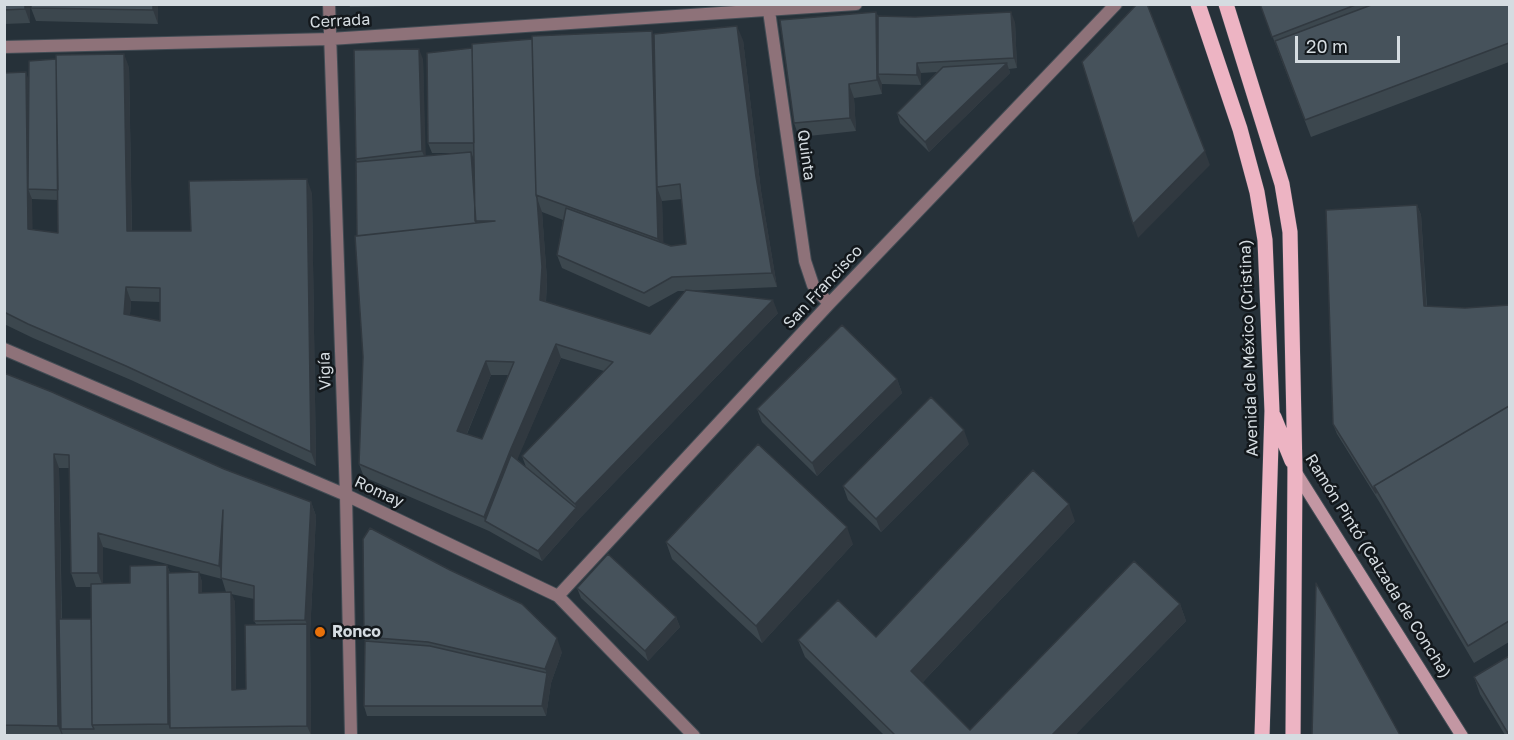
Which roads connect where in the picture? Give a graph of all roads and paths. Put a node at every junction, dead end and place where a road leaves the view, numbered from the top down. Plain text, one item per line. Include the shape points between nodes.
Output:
1 (329, 4) edge
2 (856, 4) edge
3 (1116, 4) edge
4 (1198, 4) edge
5 (1226, 4) edge
6 (768, 8) edge
7 (330, 39) junction
8 (4, 47) edge
9 (829, 304) junction
10 (4, 349) edge
11 (1272, 411) junction
12 (1295, 471) junction
13 (346, 495) junction
14 (558, 596) junction
15 (351, 735) edge
16 (694, 735) edge
17 (1262, 735) edge
18 (1293, 735) edge
19 (1462, 735) edge

1 - 7 street, Vigía
2 - 6 street, Cerrada
3 - 9 street, San Francisco
4 - 11 main road, Avenida de México (Cristina) via 1257,192 1265,240
5 - 12 main road via 1282,184 1290,232
6 - 7 street, Cerrada
6 - 9 street, Quinta via 805,261 813,285
7 - 8 street, Cerrada
7 - 13 street, Vigía
9 - 14 street, San Francisco
10 - 13 street, Romay
11 - 12 main road, Ramón Pintó (Calzada de Concha)
11 - 17 main road, Avenida de México (Cristina)
12 - 18 main road
12 - 19 main road, Ramón Pintó (Calzada de Concha)
13 - 14 street, Romay
13 - 15 street, Vigía
14 - 16 street, Romay

